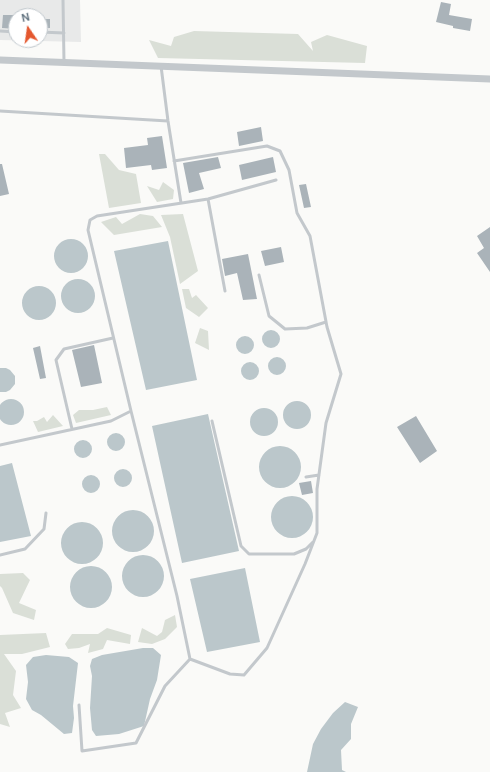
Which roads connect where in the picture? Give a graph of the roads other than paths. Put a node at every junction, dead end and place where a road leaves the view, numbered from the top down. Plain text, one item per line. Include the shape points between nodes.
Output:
1 (63, 0) edge
2 (48, 32) edge
3 (64, 33) junction
4 (0, 60) edge
5 (64, 62) junction
6 (161, 66) junction
7 (490, 78) edge
8 (0, 111) edge
9 (168, 121) junction
10 (174, 161) junction
11 (276, 180) dead end
12 (208, 199) junction
13 (181, 203) junction
14 (259, 275) dead end
15 (225, 291) dead end
16 (326, 322) junction
17 (114, 338) junction
18 (131, 411) junction
19 (212, 421) dead end
20 (72, 430) junction
21 (0, 445) edge
22 (319, 475) junction
23 (306, 477) dead end
24 (46, 512) dead end
25 (315, 540) junction
26 (0, 555) edge
27 (190, 659) junction
28 (79, 704) dead end

1 - 3 lane
2 - 3 lane
3 - 5 lane
4 - 5 street
5 - 6 street
6 - 7 street
6 - 9 lane
8 - 9 lane
9 - 10 lane
10 - 13 lane
10 - 16 lane via 267,146 280,151 289,170 297,213 310,236
11 - 12 lane
12 - 13 lane
12 - 15 lane
13 - 17 lane via 97,216 90,220 88,230
14 - 16 lane via 269,316 285,329 307,328
16 - 22 lane via 341,374 326,423
17 - 18 lane
17 - 20 lane via 64,349 56,360
18 - 20 lane via 111,421
18 - 27 lane
19 - 25 lane via 241,546 249,554 294,554 306,549
20 - 21 lane
22 - 23 lane
22 - 25 lane
24 - 26 lane via 44,529 25,549
25 - 27 lane via 267,648 244,675 230,674
27 - 28 lane via 165,686 136,743 82,751

